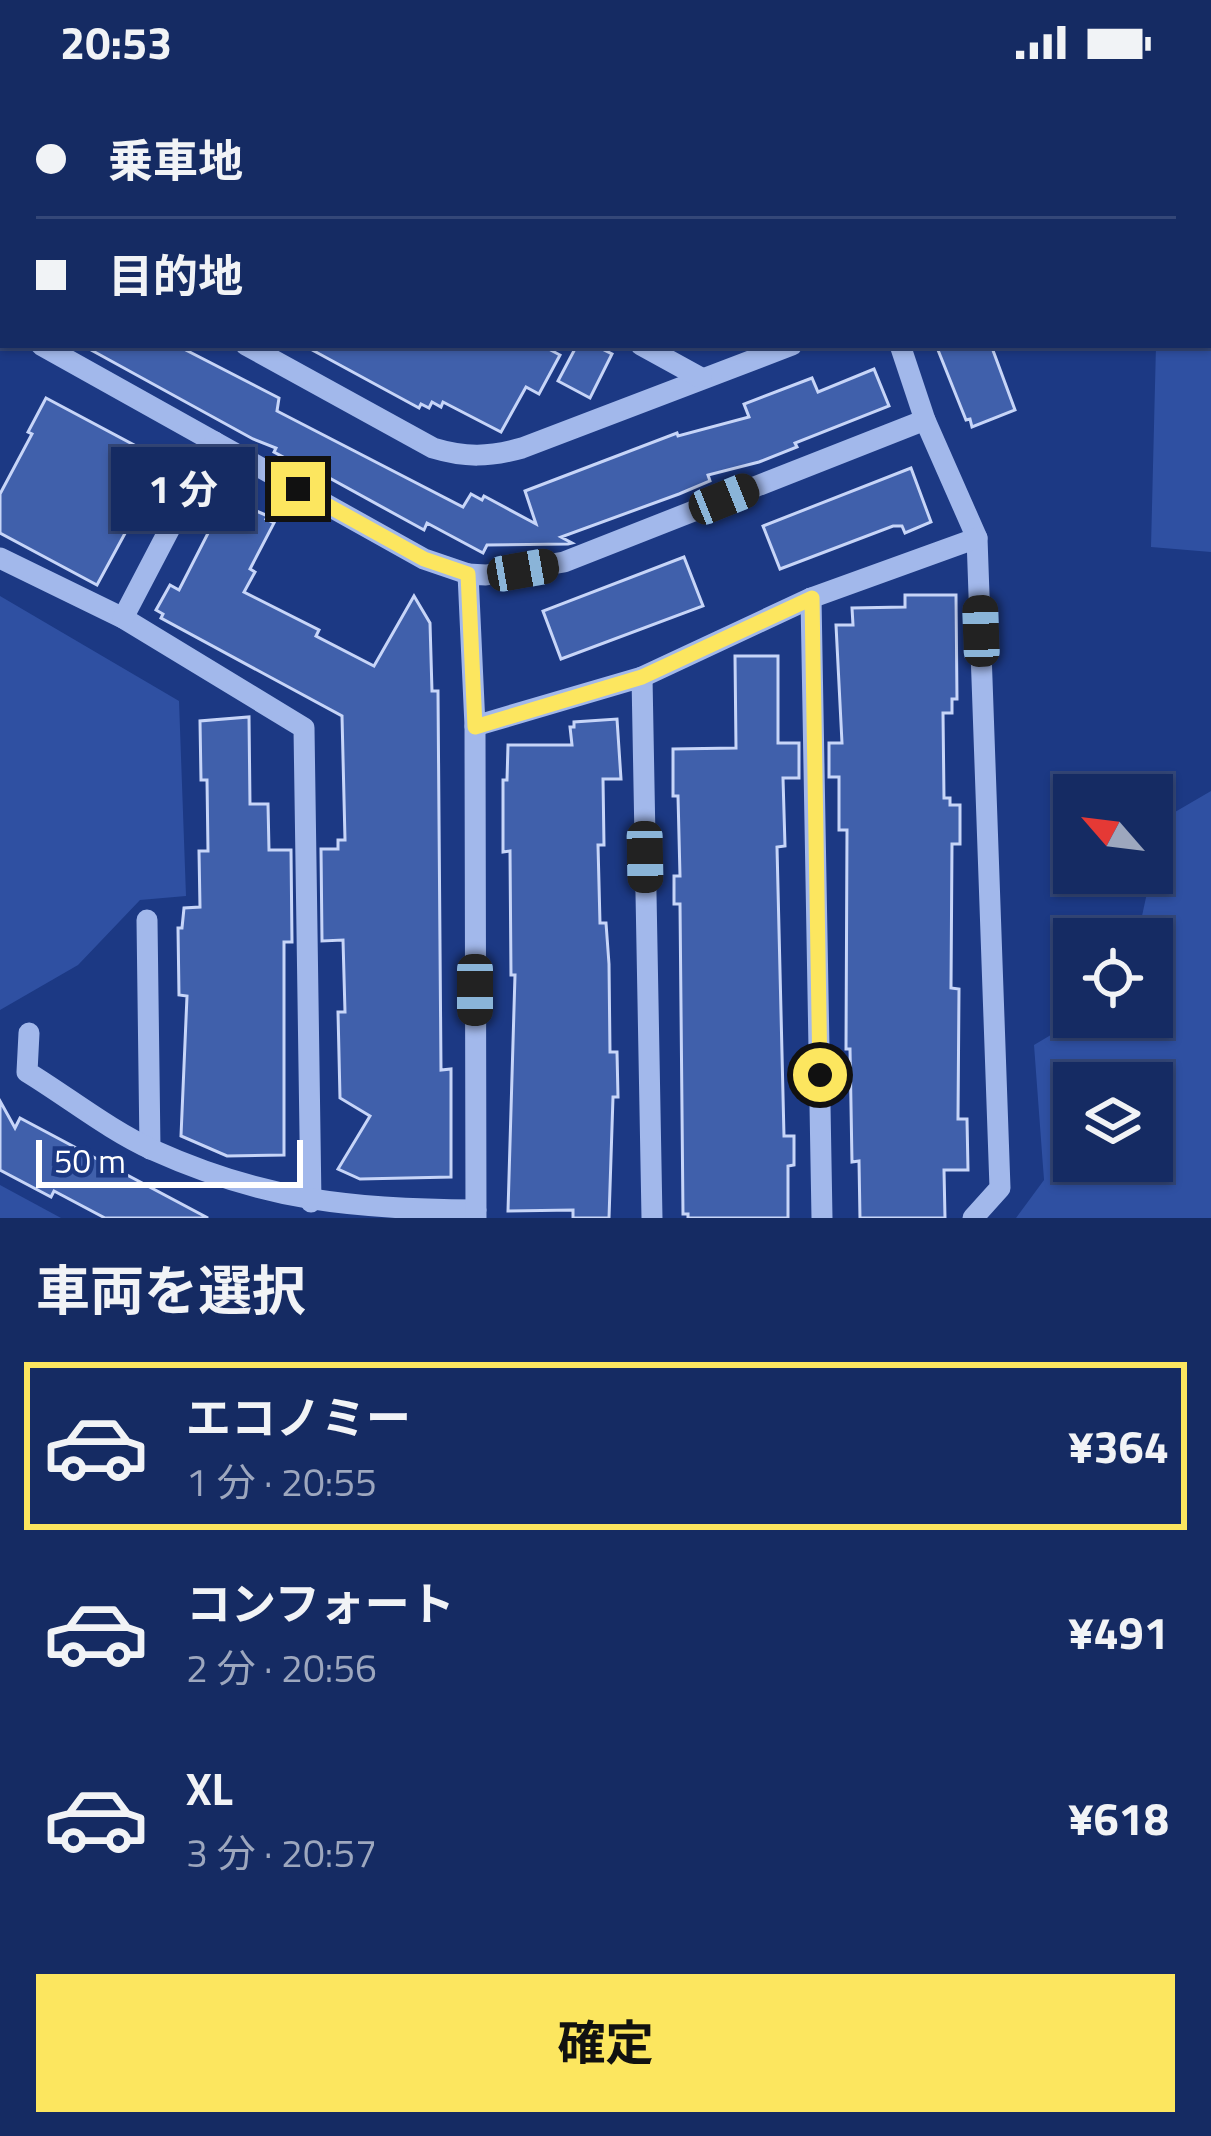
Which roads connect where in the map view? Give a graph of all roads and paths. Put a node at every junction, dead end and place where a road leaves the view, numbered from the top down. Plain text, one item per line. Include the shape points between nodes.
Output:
1 (46, 348) edge
2 (251, 348) edge
3 (646, 348) edge
4 (784, 348) edge
5 (901, 348) edge
6 (701, 378) junction
7 (925, 420) junction
8 (215, 442) junction
9 (977, 538) junction
10 (0, 557) edge
11 (468, 574) junction
12 (812, 598) junction
13 (123, 618) junction
14 (642, 677) junction
15 (475, 727) junction
16 (146, 920) dead end
17 (28, 1033) dead end
18 (150, 1149) junction
19 (311, 1202) junction
20 (476, 1214) edge
21 (652, 1218) edge
22 (822, 1218) edge
23 (973, 1218) edge

1 - 8 street
2 - 6 street via 462,457 522,448
3 - 6 street
4 - 6 street
5 - 7 street
7 - 9 street
7 - 11 street via 564,562
8 - 11 street via 424,559
8 - 13 street
9 - 12 street
9 - 23 street via 1000,1187
10 - 13 street
11 - 15 street
12 - 14 street
12 - 22 street
13 - 19 street via 304,728
14 - 15 street
14 - 21 street
15 - 20 street
16 - 18 street
17 - 18 street via 27,1072
18 - 19 street
19 - 20 street

